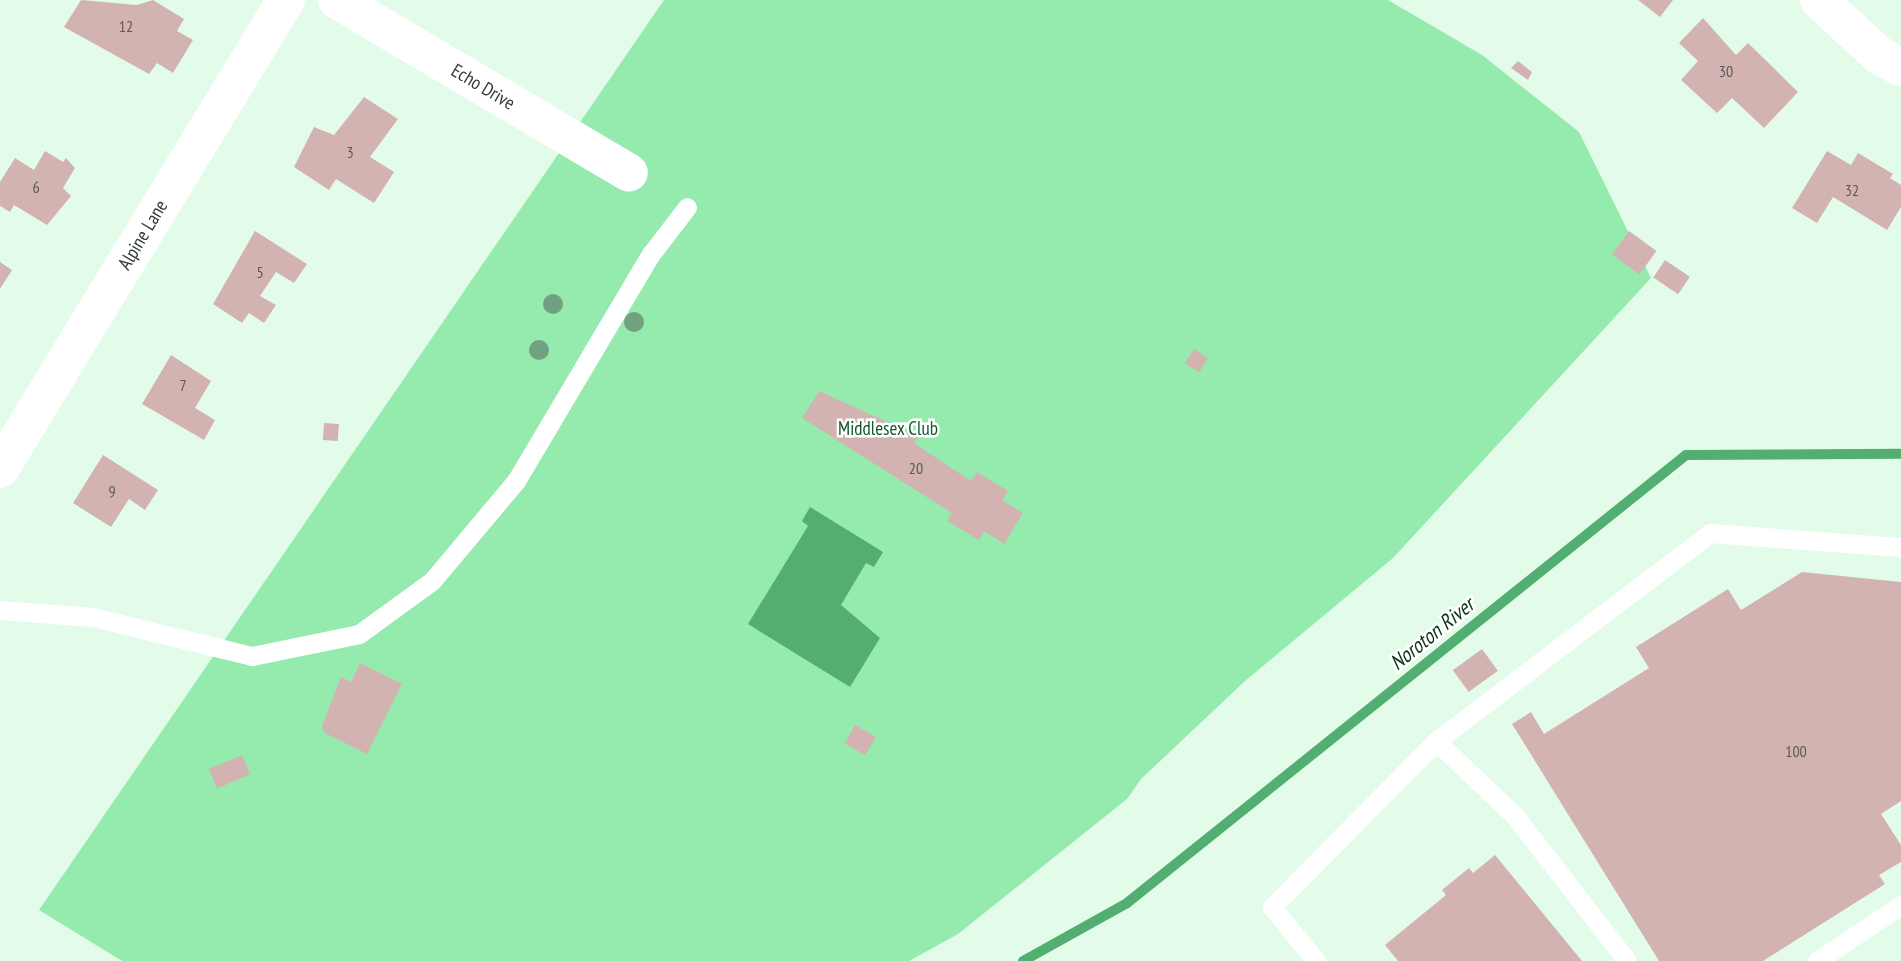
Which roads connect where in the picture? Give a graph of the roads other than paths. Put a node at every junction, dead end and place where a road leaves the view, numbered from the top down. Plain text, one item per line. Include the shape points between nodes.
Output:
1 (286, 0) edge
2 (337, 0) edge
3 (1819, 0) edge
4 (1901, 66) edge
5 (629, 173) dead end
6 (687, 207) dead end
7 (0, 469) edge
8 (1901, 547) edge
9 (0, 610) edge
10 (1436, 741) junction
11 (1901, 905) edge
12 (1316, 961) edge
13 (1627, 961) edge
14 (1817, 961) edge

1 - 7 street, Alpine Lane
2 - 5 street, Echo Drive
3 - 4 street via 1880,56
6 - 9 lane via 651,254 516,481 432,581 359,634 253,656 93,617
8 - 10 lane via 1710,533
10 - 12 lane via 1272,907
10 - 13 lane via 1515,816
11 - 14 lane

